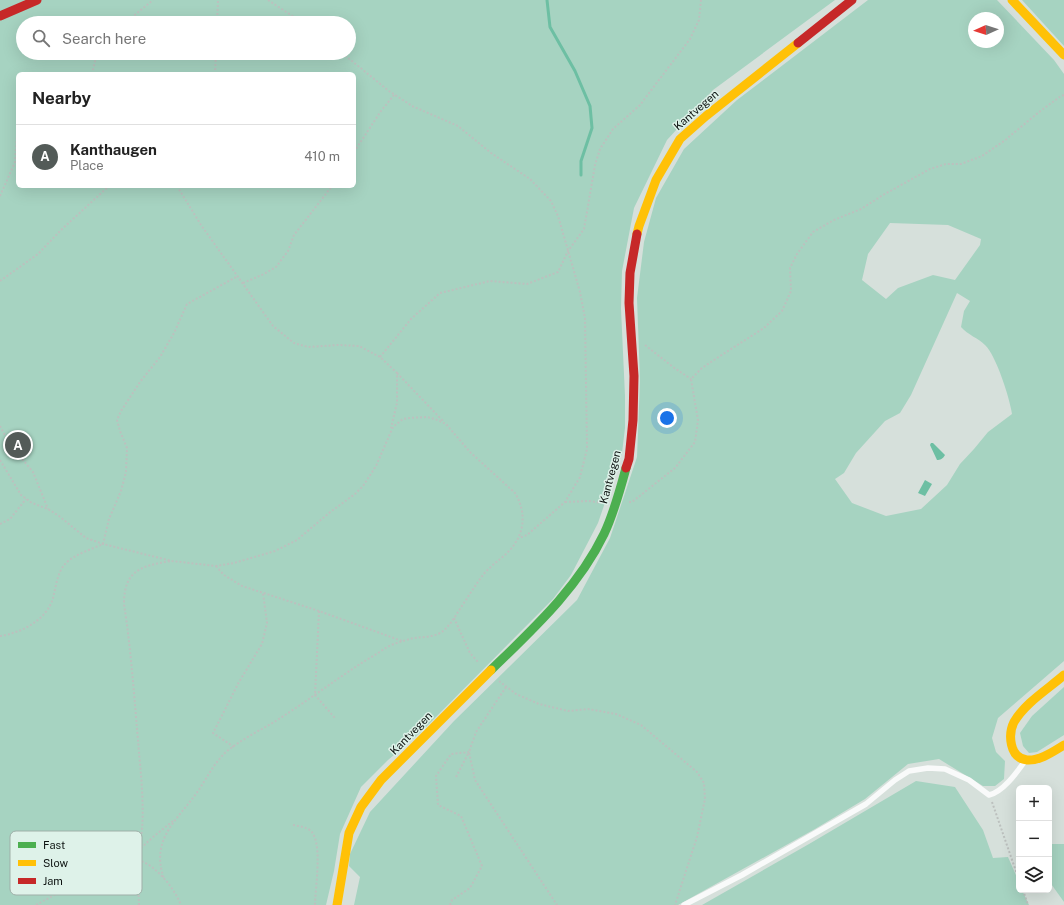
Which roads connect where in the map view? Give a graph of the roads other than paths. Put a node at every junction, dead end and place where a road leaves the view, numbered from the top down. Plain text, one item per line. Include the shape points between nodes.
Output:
1 (37, 0) edge
2 (852, 0) edge
3 (1012, 0) edge
4 (0, 16) edge
5 (1064, 55) edge
6 (1064, 675) edge
7 (1064, 745) edge
8 (1026, 760) junction
9 (336, 905) edge
10 (684, 905) edge

1 - 4 street
2 - 9 street, Kantvegen via 680,139 656,180 639,226 630,273 629,303 634,376 629,459 604,534 590,560 546,616 408,752 381,780 361,807 349,833
3 - 5 street
6 - 8 street via 1014,722 1010,740 1016,755
7 - 8 street via 1038,758
8 - 10 lane via 996,793 989,795 969,780 945,769 909,771 866,804

